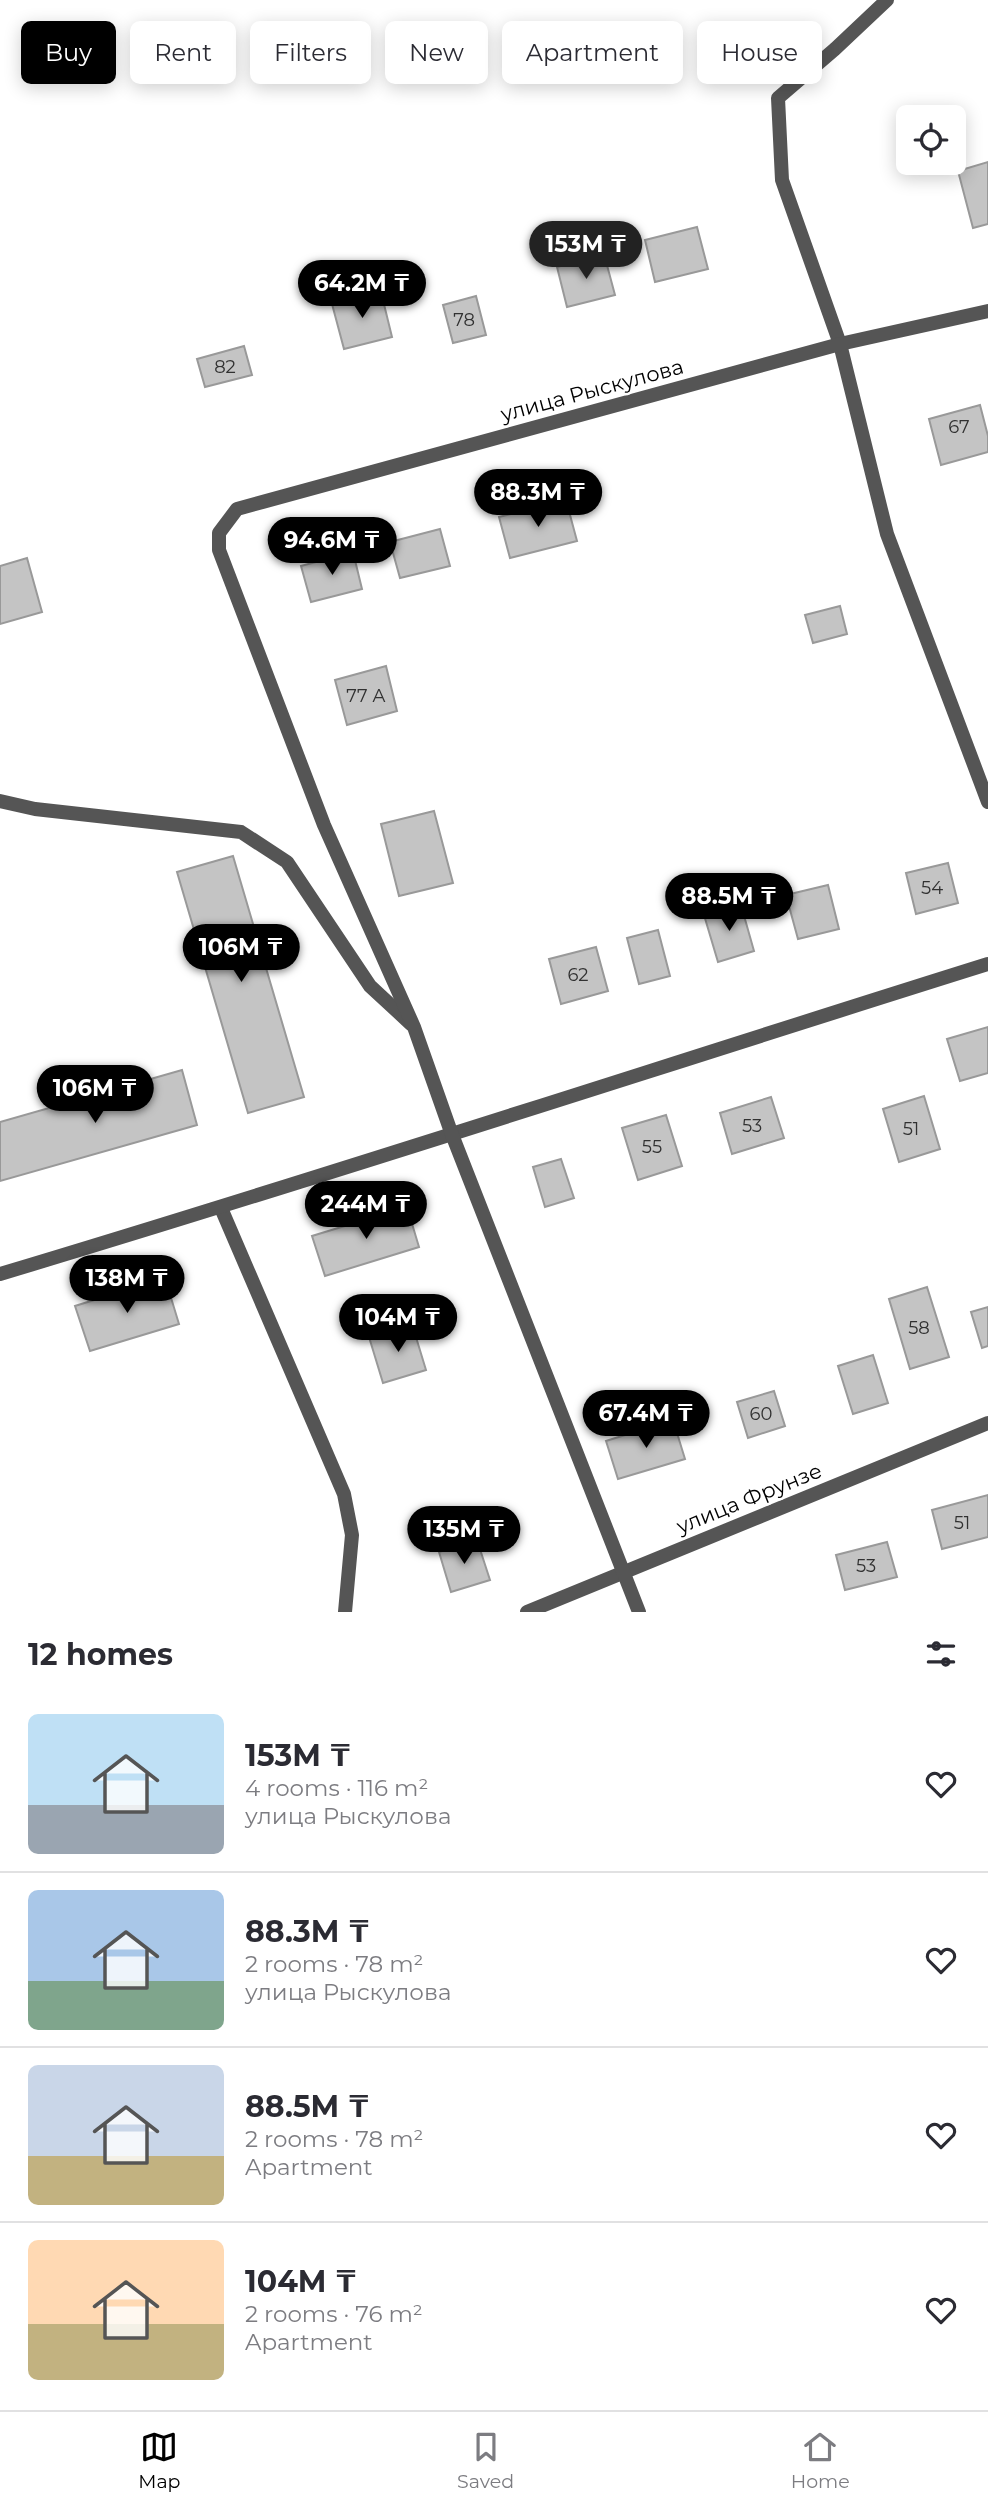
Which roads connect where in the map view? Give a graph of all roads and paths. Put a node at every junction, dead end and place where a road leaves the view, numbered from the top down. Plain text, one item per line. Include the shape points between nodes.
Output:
1 (887, 0) edge
2 (988, 311) edge
3 (840, 344) junction
4 (0, 801) edge
5 (988, 803) edge
6 (988, 964) edge
7 (414, 1027) junction
8 (451, 1132) junction
9 (221, 1208) junction
10 (0, 1274) edge
11 (988, 1423) edge
12 (623, 1573) junction
13 (345, 1612) edge
14 (527, 1612) edge
15 (639, 1612) edge

1 - 3 street via 778,98 782,180
2 - 3 street, улица Рыскулова
3 - 5 street via 887,534
3 - 7 street, улица Рыскулова via 237,509 219,533 219,550 324,825
4 - 7 street via 241,832 287,862 370,986
6 - 8 street
7 - 8 street
8 - 9 street
8 - 12 street
9 - 10 street
9 - 13 street via 344,1494 352,1535
11 - 12 street, улица Фрунзе
12 - 14 street, улица Фрунзе
12 - 15 street

